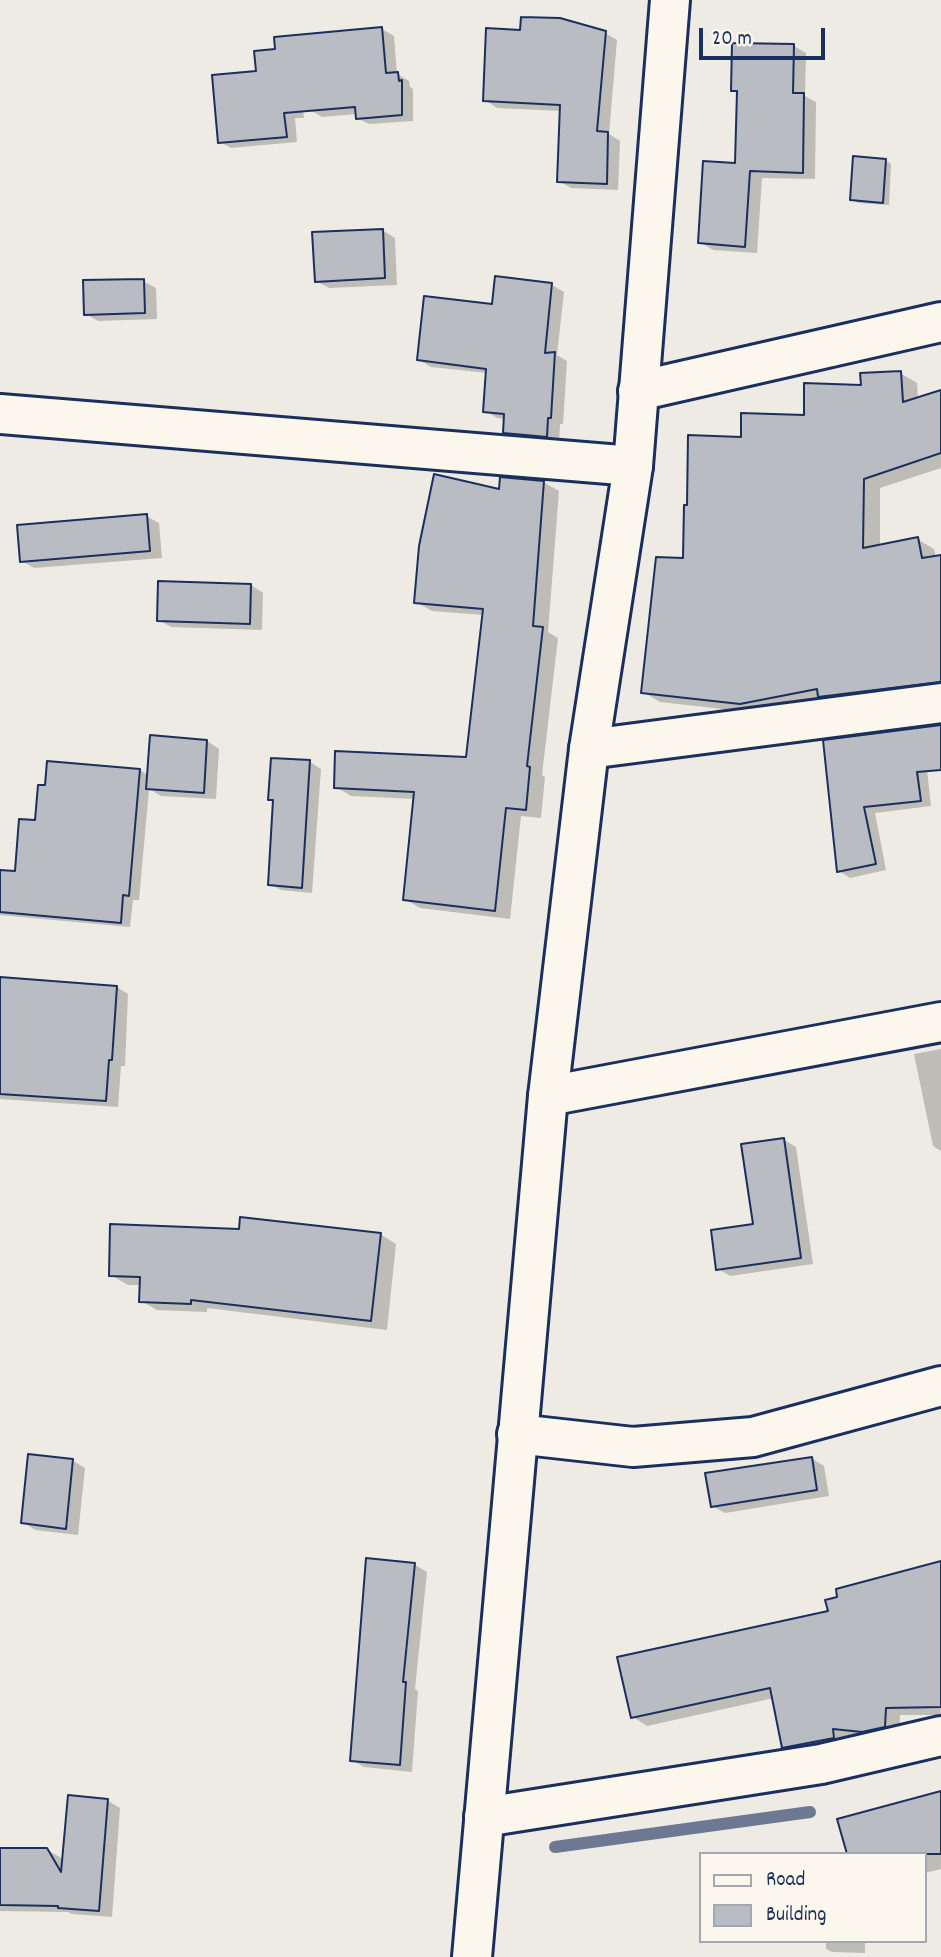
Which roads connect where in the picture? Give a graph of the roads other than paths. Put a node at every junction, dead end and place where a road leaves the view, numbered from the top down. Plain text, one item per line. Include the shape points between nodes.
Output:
1 (670, 0) edge
2 (941, 322) edge
3 (638, 391) junction
4 (0, 414) edge
5 (634, 466) junction
6 (941, 703) edge
7 (589, 749) junction
8 (941, 1022) edge
9 (548, 1096) junction
10 (941, 1386) edge
11 (517, 1434) junction
12 (941, 1736) edge
13 (484, 1817) junction
14 (472, 1957) edge

1 - 3 street
2 - 3 street
3 - 5 street
4 - 5 street
5 - 7 street
6 - 7 street
7 - 9 street
8 - 9 street
9 - 11 street
10 - 11 street via 753,1437 633,1447
11 - 13 street
12 - 13 street via 821,1764
13 - 14 street

